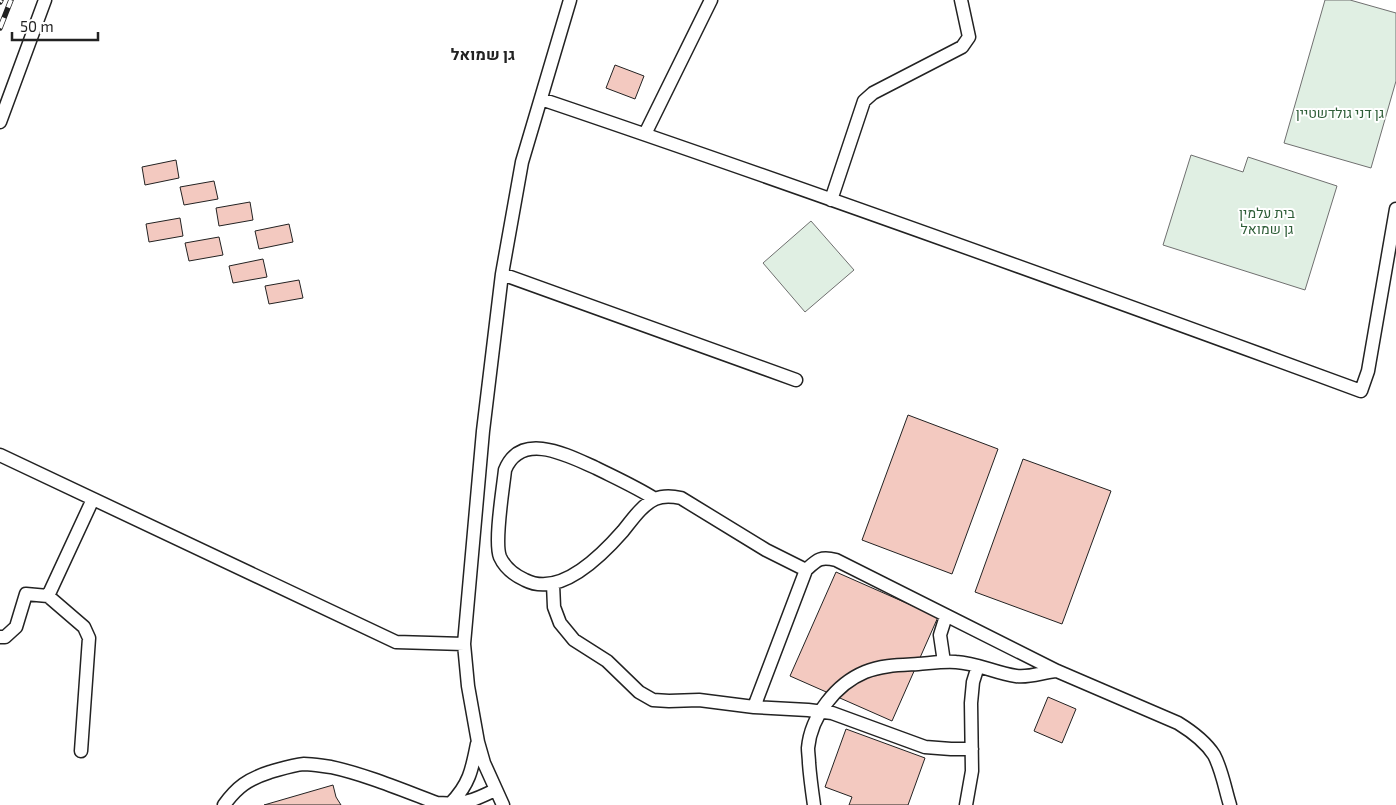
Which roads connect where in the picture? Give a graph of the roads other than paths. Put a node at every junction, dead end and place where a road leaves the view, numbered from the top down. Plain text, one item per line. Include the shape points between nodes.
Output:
1 (45, 0) edge
2 (570, 0) edge
3 (712, 0) edge
4 (961, 0) edge
5 (541, 99) junction
6 (0, 122) edge
7 (645, 134) junction
8 (832, 200) junction
9 (1396, 209) edge
10 (502, 274) junction
11 (796, 380) dead end
12 (0, 455) edge
13 (93, 499) junction
14 (655, 499) junction
15 (806, 570) junction
16 (553, 584) junction
17 (48, 596) junction
18 (946, 616) junction
19 (0, 637) edge
20 (464, 644) junction
21 (944, 662) junction
22 (978, 666) junction
23 (1057, 671) junction
24 (754, 706) junction
25 (821, 712) junction
26 (478, 742) junction
27 (81, 750) dead end
28 (972, 750) junction
29 (495, 790) junction
30 (224, 805) edge
31 (451, 805) edge
32 (503, 805) edge
33 (814, 805) edge
34 (966, 805) edge
35 (1230, 805) edge

1 - 6 street
2 - 5 street
3 - 7 street
4 - 8 street via 969,36 962,47 873,93 864,101
5 - 7 street
5 - 10 street via 522,162
7 - 8 street
8 - 9 street via 1361,391 1368,371
10 - 11 street
10 - 20 street via 483,431
12 - 13 street
13 - 17 street
13 - 20 street via 396,642
14 - 15 street via 681,498 766,550
14 - 16 street via 588,564
14 - 16 street via 560,452 540,448 516,454 505,470 498,549 507,568 516,576 528,582
15 - 18 street via 817,560 836,560
15 - 24 street
16 - 24 street via 554,606 560,623 574,640 607,661 638,692 653,700 699,700
17 - 19 street via 26,594 16,627 6,637
17 - 27 street via 84,627 90,638
18 - 21 street via 940,635
18 - 23 street
20 - 26 street
21 - 22 street
21 - 25 street via 897,665 864,672 843,686
22 - 23 street via 1017,676
22 - 28 street via 971,703
23 - 35 street via 1191,731 1214,755
24 - 25 street
25 - 28 street via 832,713 924,747
25 - 33 street via 808,748
26 - 29 street
26 - 31 street via 467,781
28 - 34 street
29 - 31 street via 475,800
29 - 32 street
30 - 31 street via 234,791 247,782 283,768 304,764 351,772

